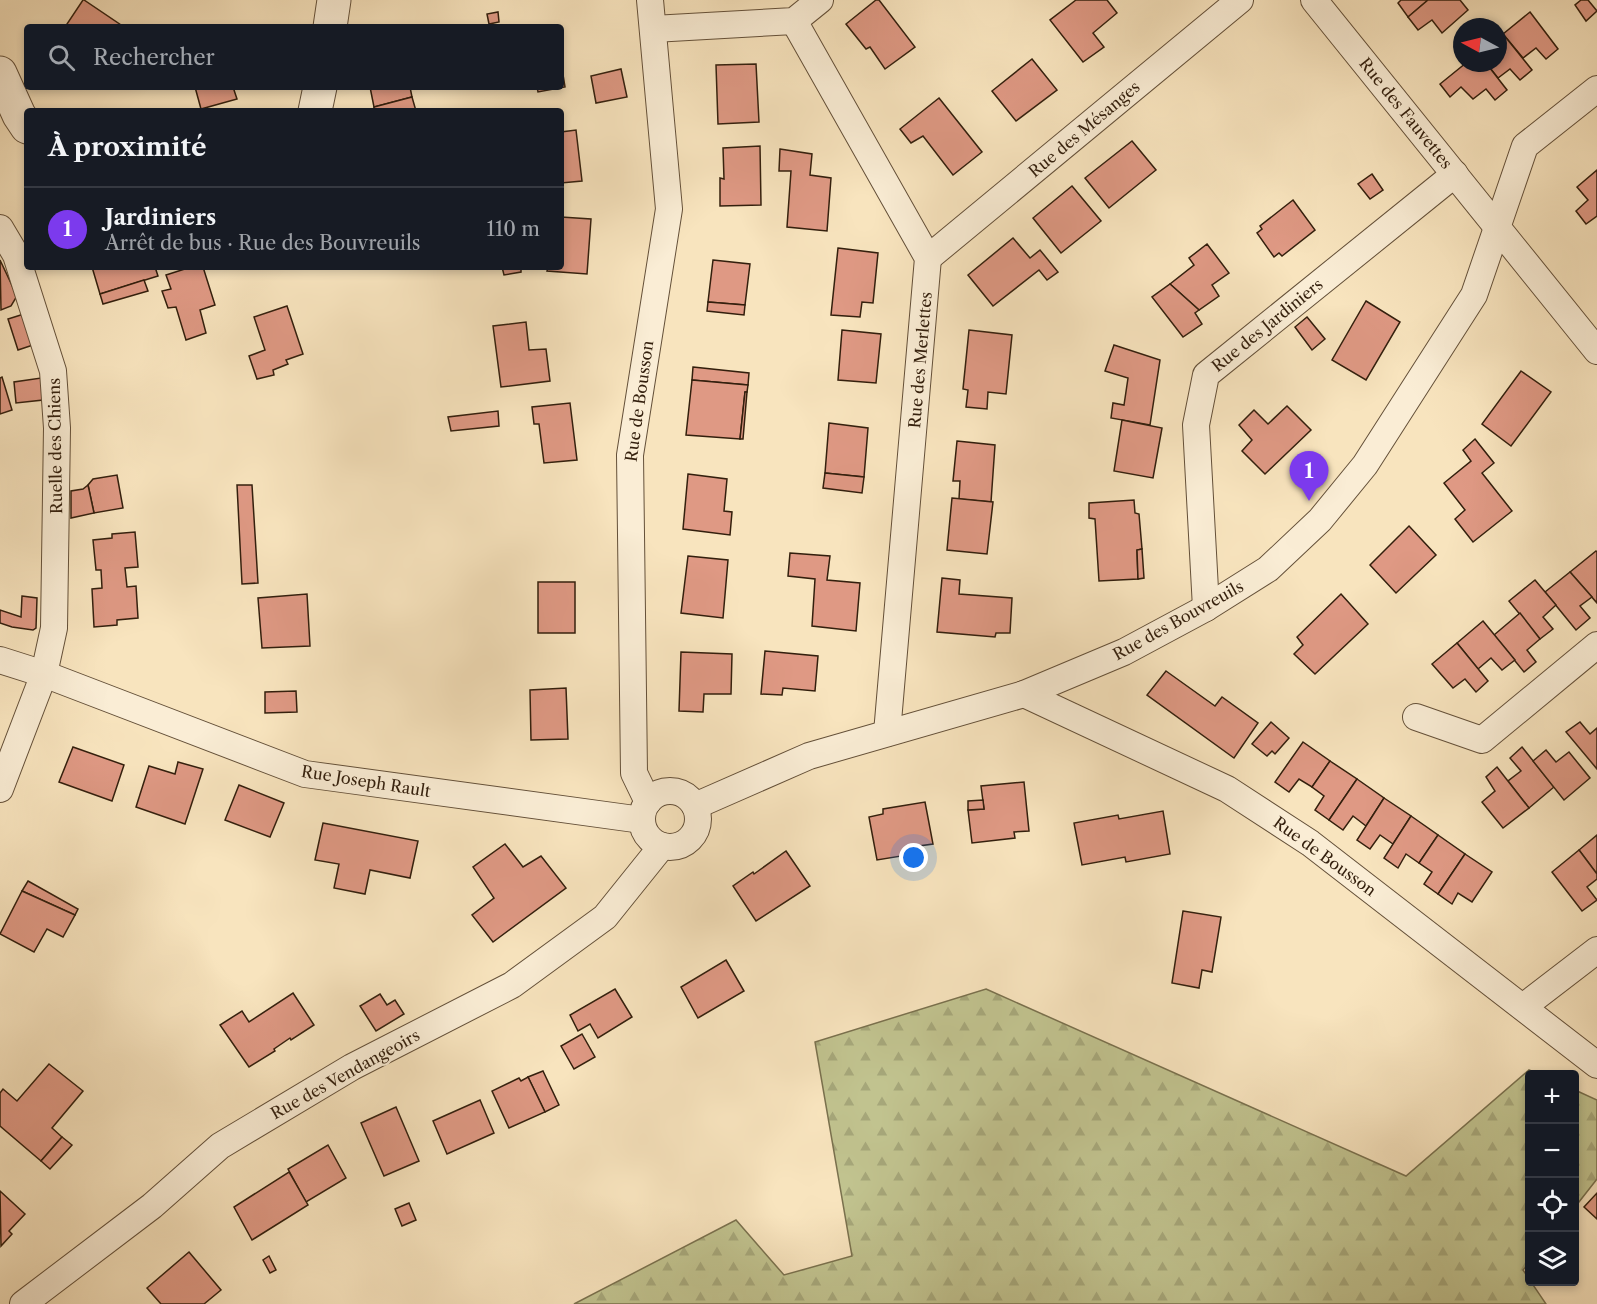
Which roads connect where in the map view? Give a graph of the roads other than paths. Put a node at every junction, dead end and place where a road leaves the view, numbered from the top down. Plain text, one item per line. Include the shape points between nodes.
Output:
1 (334, 0) edge
2 (650, 0) edge
3 (820, 0) edge
4 (1240, 0) edge
5 (1314, 0) edge
6 (794, 21) junction
7 (330, 24) edge
8 (653, 29) junction
9 (0, 73) edge
10 (1597, 89) edge
11 (319, 90) edge
12 (316, 108) edge
13 (24, 122) edge
14 (1455, 174) junction
15 (1496, 226) junction
16 (0, 228) edge
17 (928, 258) junction
18 (1597, 351) edge
19 (1206, 608) junction
20 (1597, 645) edge
21 (0, 660) edge
22 (44, 674) junction
23 (1024, 694) junction
24 (1416, 717) dead end
25 (887, 733) junction
26 (0, 789) edge
27 (695, 806) junction
28 (645, 811) junction
29 (662, 846) junction
30 (1597, 950) edge
31 (1523, 1007) junction
32 (1597, 1065) edge
33 (23, 1304) edge

1 - 7 street
2 - 8 street, Rue de Bousson
3 - 6 street
4 - 17 street, Rue des Mésanges
5 - 14 street, Rue des Fauvettes
6 - 8 street
6 - 17 street
8 - 28 street, Rue de Bousson via 669,209 630,454 634,773
9 - 13 street
10 - 15 street via 1525,146
11 - 12 street
14 - 15 street, Rue des Fauvettes
14 - 19 street, Rue des Jardiniers via 1206,375 1196,425
15 - 18 street, Rue des Fauvettes
15 - 19 street, Rue des Bouvreuils via 1474,295 1365,465 1320,520 1268,568
16 - 22 street, Ruelle des Chiens via 16,255 53,371 57,428 54,628
17 - 25 street, Rue des Merlettes
19 - 23 street, Rue des Bouvreuils via 1124,652
20 - 24 street via 1482,740
21 - 22 street, Rue Joseph Rault
22 - 26 street, Ruelle des Chiens
22 - 28 street, Rue Joseph Rault via 305,774
23 - 25 street, Rue des Bouvreuils
23 - 31 street, Rue de Bousson via 1227,789 1310,843
25 - 27 street, Rue des Bouvreuils via 809,756
27 - 28 street via 682,793 673,791 663,792
27 - 29 street via 698,824 688,840 681,845
28 - 29 street via 648,836
29 - 33 street, Rue des Vendangeoirs via 605,917 512,985 352,1067 220,1146 152,1206
30 - 31 street
31 - 32 street, Rue de Bousson

